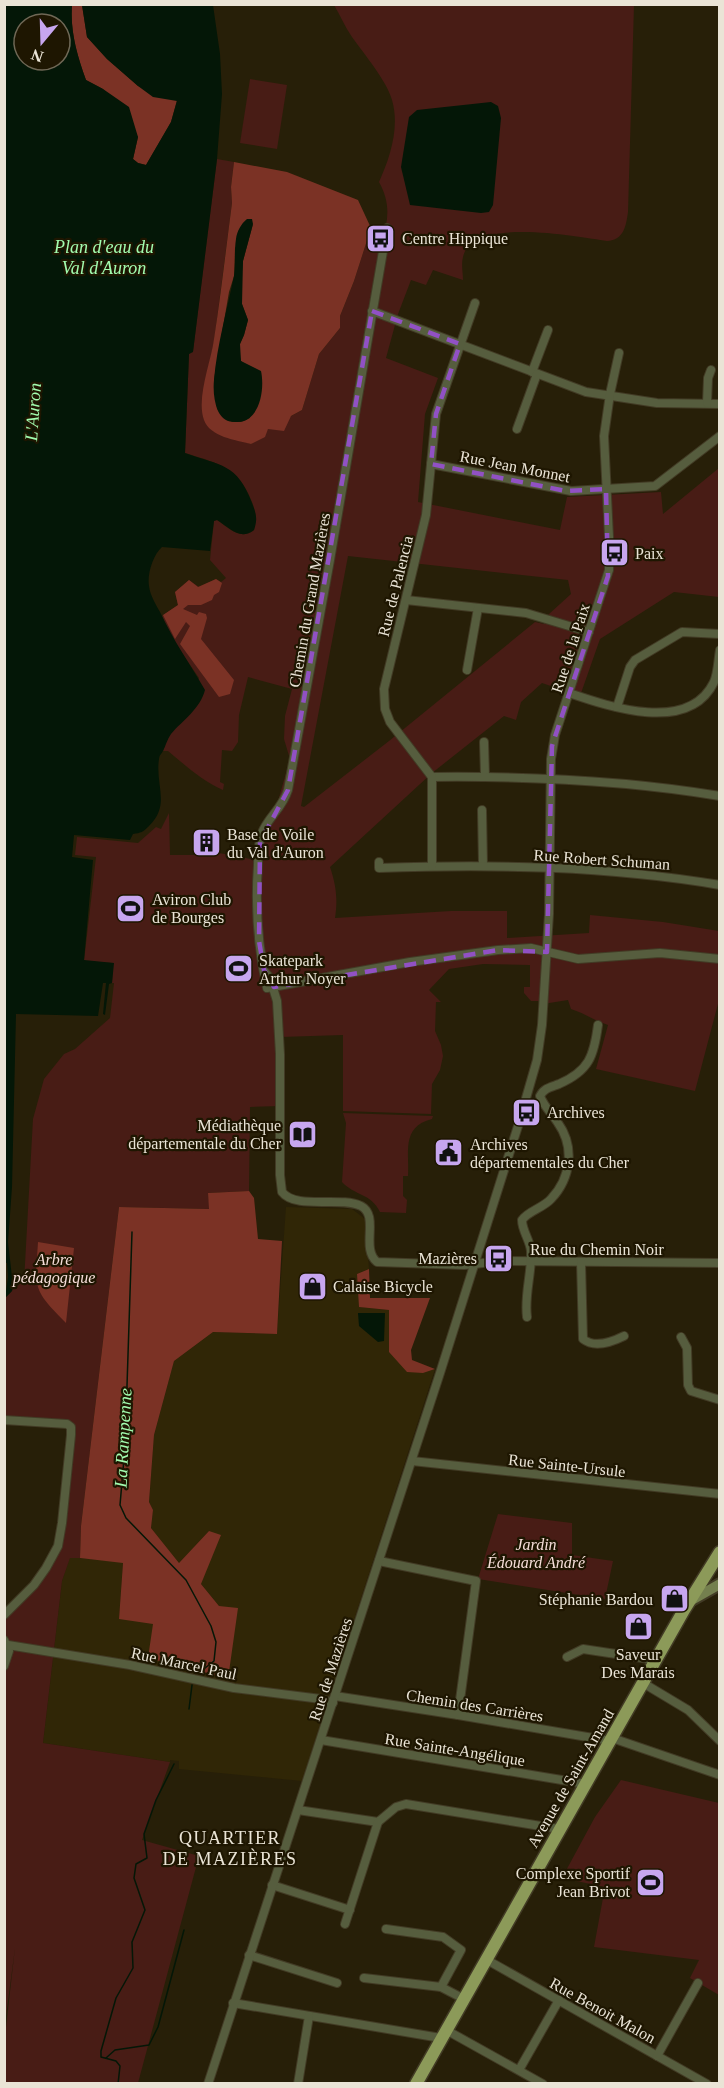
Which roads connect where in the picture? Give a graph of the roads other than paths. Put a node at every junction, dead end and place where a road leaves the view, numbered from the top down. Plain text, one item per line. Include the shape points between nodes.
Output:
1 (387, 228) dead end
2 (475, 303) dead end
3 (372, 311) junction
4 (548, 330) dead end
5 (460, 344) junction
6 (619, 353) dead end
7 (711, 370) dead end
8 (535, 373) junction
9 (610, 394) junction
10 (707, 404) junction
11 (720, 404) edge
12 (517, 429) dead end
13 (720, 436) edge
14 (431, 464) junction
15 (606, 489) junction
16 (406, 600) junction
17 (478, 608) junction
18 (589, 632) junction
19 (720, 634) edge
20 (720, 650) edge
21 (467, 670) dead end
22 (569, 693) junction
23 (617, 708) junction
24 (484, 742) dead end
25 (485, 776) junction
26 (432, 777) junction
27 (550, 779) junction
28 (720, 796) edge
29 (482, 810) dead end
30 (379, 862) dead end
31 (432, 866) junction
32 (483, 866) junction
33 (550, 867) junction
34 (720, 885) edge
35 (547, 952) junction
36 (720, 959) edge
37 (274, 987) junction
38 (598, 1025) dead end
39 (529, 1091) junction
40 (541, 1094) junction
41 (531, 1262) junction
42 (581, 1262) junction
43 (475, 1263) junction
44 (720, 1263) edge
45 (527, 1317) dead end
46 (624, 1336) dead end
47 (681, 1337) dead end
48 (720, 1400) edge
49 (4, 1420) edge
50 (411, 1461) junction
51 (720, 1494) edge
52 (720, 1552) edge
53 (379, 1561) junction
54 (716, 1567) edge
55 (720, 1584) edge
56 (690, 1601) junction
57 (4, 1615) edge
58 (6, 1643) edge
59 (30, 1650) junction
60 (9, 1657) junction
61 (567, 1657) dead end
62 (655, 1662) junction
63 (4, 1666) edge
64 (643, 1683) junction
65 (334, 1700) junction
66 (458, 1715) junction
67 (321, 1740) junction
68 (612, 1740) junction
69 (720, 1741) edge
70 (720, 1775) edge
71 (586, 1784) junction
72 (298, 1810) junction
73 (378, 1822) junction
74 (559, 1829) junction
75 (272, 1885) junction
76 (350, 1910) junction
77 (345, 1924) dead end
78 (386, 1929) dead end
79 (249, 1955) junction
80 (487, 1960) junction
81 (364, 1978) dead end
82 (337, 1983) dead end
83 (698, 1983) dead end
84 (441, 1987) junction
85 (464, 1999) junction
86 (559, 2000) junction
87 (233, 2003) junction
88 (309, 2016) junction
89 (444, 2034) junction
90 (657, 2056) junction
91 (519, 2070) junction
92 (208, 2084) edge
93 (297, 2084) edge
94 (416, 2084) edge
95 (543, 2084) edge
96 (707, 2084) edge

1 - 3 street, Chemin du Grand Mazières
2 - 5 street, Rue de Palencia
3 - 5 street
3 - 37 street, Chemin du Grand Mazières via 288,790 260,842 259,941 267,988
4 - 8 street
5 - 8 street
5 - 14 street, Rue de Palencia via 436,414
6 - 9 street, Rue de la Paix
7 - 10 street
8 - 9 street via 586,392
8 - 12 street
9 - 10 street via 657,403
9 - 15 street, Rue de la Paix via 604,436
10 - 11 street
13 - 15 street, Rue Jean Monnet via 659,485
14 - 15 street, Rue Jean Monnet via 566,491
14 - 16 street, Rue de Palencia via 426,515
15 - 18 street, Rue de la Paix via 609,570
16 - 17 street
16 - 26 street, Rue de Palencia via 384,689 385,709 394,729
17 - 18 street via 533,614
17 - 21 street
18 - 22 street, Rue de la Paix
19 - 23 street via 682,632 635,660
20 - 23 street via 714,683 694,705 669,712
22 - 23 street
22 - 27 street, Rue de la Paix via 555,735
24 - 25 street
25 - 26 street
25 - 27 street
26 - 31 street
27 - 28 street
27 - 33 street, Rue de la Paix
29 - 32 street
30 - 31 street, Rue Robert Schuman via 379,868
31 - 32 street, Rue Robert Schuman
32 - 33 street, Rue Robert Schuman
33 - 34 street, Rue Robert Schuman
33 - 35 street, Rue de la Paix
35 - 36 street via 578,959 660,952
35 - 37 street via 524,948 498,950
35 - 39 street, Rue de la Paix via 540,1042
37 - 43 street, Chemin du Grand Mazières via 280,1037 282,1192 292,1200 352,1203 364,1209 370,1221 369,1251 377,1262
38 - 40 street via 591,1059 585,1067
39 - 40 street
39 - 43 street, Rue de Mazières
40 - 41 street via 564,1132 569,1152 564,1180 552,1198 522,1220
41 - 42 street, Rue du Chemin Noir
41 - 43 street, Rue du Chemin Noir
41 - 45 street
42 - 44 street, Rue du Chemin Noir
42 - 46 street via 583,1339 612,1342
43 - 50 street, Rue de Mazières
47 - 48 street via 687,1348 687,1386 691,1391
49 - 57 street via 71,1427 58,1546 34,1585
50 - 51 street, Rue Sainte-Ursule
50 - 53 street, Rue de Mazières
52 - 54 main road, Avenue de Saint-Amand
53 - 65 street, Rue de Mazières
53 - 66 street via 476,1581
54 - 56 main road, Avenue de Saint-Amand
55 - 56 main road
56 - 62 main road, Avenue de Saint-Amand
58 - 59 street, Rue Marcel Paul
58 - 60 street
59 - 60 street, Rue Marcel Paul via 20,1650
59 - 65 street, Rue Marcel Paul via 130,1665 234,1688
60 - 63 street
61 - 62 street via 583,1649
62 - 64 main road, Avenue de Saint-Amand
64 - 68 main road, Avenue de Saint-Amand
64 - 69 street via 688,1710
65 - 66 street, Chemin des Carrières
65 - 67 street, Rue de Mazières
66 - 68 street, Chemin des Carrières
67 - 71 street, Rue Sainte-Angélique
67 - 72 street, Rue de Mazières
68 - 70 street, Chemin des Carrières
68 - 71 main road, Avenue de Saint-Amand
71 - 74 main road, Avenue de Saint-Amand
72 - 73 street
72 - 75 street, Rue de Mazières
73 - 74 street via 406,1804
73 - 76 street
74 - 80 main road, Avenue de Saint-Amand
75 - 76 street
75 - 79 street, Rue de Mazières
76 - 77 street
78 - 84 street via 443,1937 461,1950
79 - 82 street
79 - 87 street, Rue de Mazières
80 - 85 main road, Avenue de Saint-Amand
80 - 86 street, Rue Benoit Malon
81 - 84 street
83 - 90 street
84 - 85 street
85 - 89 main road, Avenue de Saint-Amand
86 - 90 street, Rue Benoit Malon
86 - 91 street
87 - 88 street
87 - 92 street, Rue de Mazières
88 - 89 street
88 - 93 street
89 - 91 street
89 - 94 main road, Avenue de Saint-Amand
90 - 96 street, Rue Benoit Malon
91 - 95 street

